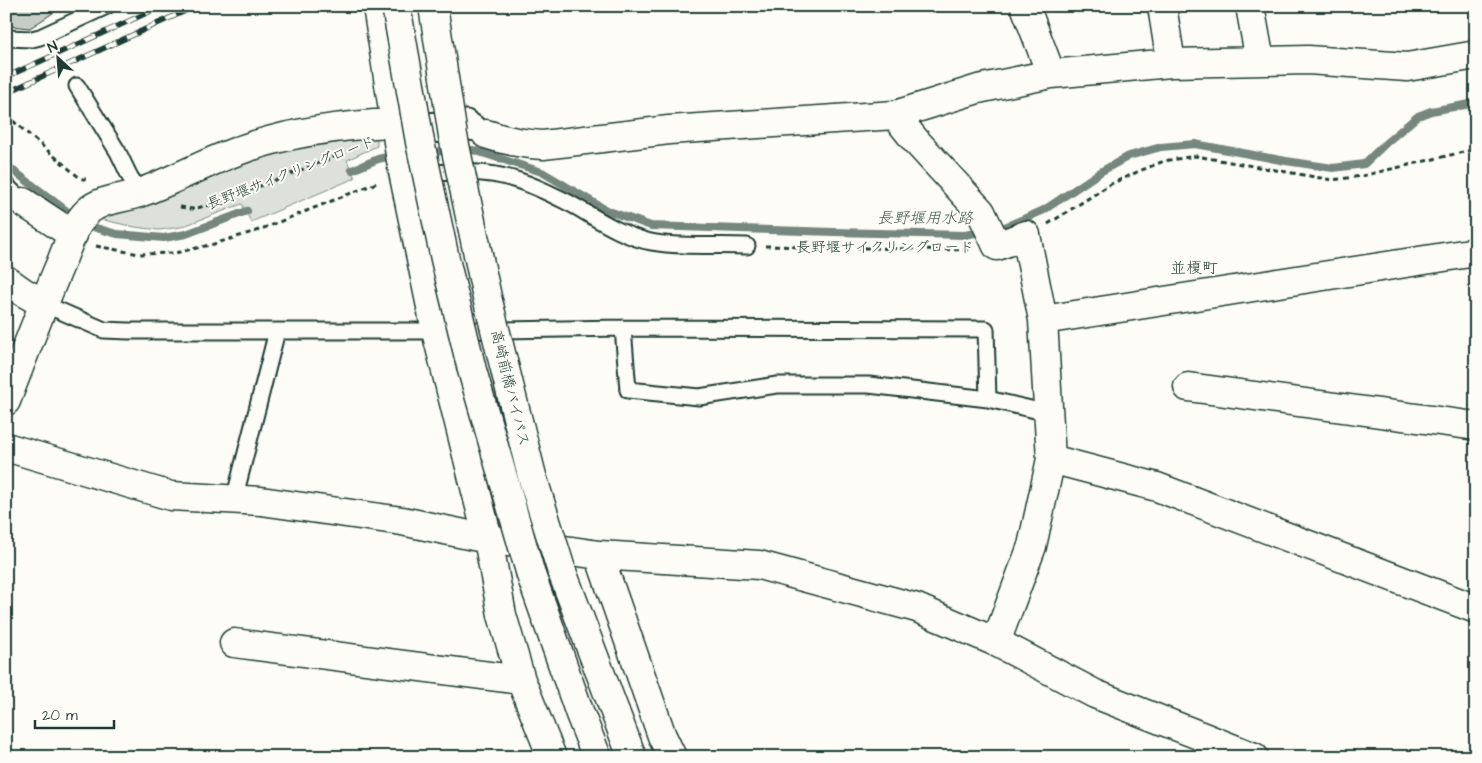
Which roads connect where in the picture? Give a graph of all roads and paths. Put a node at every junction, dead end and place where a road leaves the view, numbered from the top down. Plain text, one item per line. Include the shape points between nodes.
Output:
1 (107, 6) edge
2 (377, 6) edge
3 (396, 6) edge
4 (433, 6) edge
5 (1025, 6) edge
6 (1162, 6) edge
7 (1250, 6) edge
8 (6, 38) edge
9 (1476, 55) edge
10 (1260, 61) junction
11 (1171, 63) junction
12 (1051, 74) junction
13 (77, 86) dead end
14 (6, 115) edge
15 (895, 115) junction
16 (396, 130) junction
17 (486, 134) joint
18 (1476, 149) edge
19 (340, 154) dead end
20 (403, 170) junction
21 (89, 180) dead end
22 (15, 193) edge
23 (141, 193) junction
24 (179, 206) dead end
25 (79, 225) junction
26 (1026, 235) junction
27 (995, 241) junction
28 (747, 246) joint
29 (1476, 252) edge
30 (6, 280) edge
31 (44, 304) junction
32 (1043, 320) junction
33 (623, 328) junction
34 (276, 331) junction
35 (436, 331) junction
36 (1188, 387) dead end
37 (988, 399) junction
38 (6, 401) edge
39 (1048, 413) junction
40 (1476, 426) edge
41 (6, 447) edge
42 (1051, 459) junction
43 (236, 500) junction
44 (488, 539) junction
45 (599, 555) junction
46 (1476, 609) edge
47 (234, 642) dead end
48 (996, 642) junction
49 (521, 680) junction
50 (552, 757) edge
51 (597, 757) edge
52 (632, 757) edge
53 (672, 757) edge
54 (1254, 757) edge

1 - 8 lane via 40,37
2 - 16 main road
3 - 51 main road, 高崎前橋バイパス, bridge via 420,142 474,380 532,575
4 - 52 main road, 高崎前橋バイパス, bridge via 453,136 532,476 561,569
5 - 12 main road
6 - 11 main road
7 - 10 main road
9 - 10 main road via 1407,67 1308,60
10 - 11 main road
11 - 12 main road
12 - 15 main road via 978,89
13 - 23 lane
14 - 21 path via 80,179
15 - 17 main road via 669,130 544,145 507,142
15 - 27 main road via 982,212
16 - 17 lane via 467,118
16 - 20 main road
16 - 23 main road via 356,124 304,132 244,149
18 - 26 path via 1332,180 1196,156 1164,161 1111,184
19 - 24 path, 長野堰サイクリングロード via 214,204 192,209
20 - 25 path via 259,230 175,253 139,254 98,247 86,243
20 - 28 lane via 511,178 567,202 623,233 651,242
20 - 35 main road
22 - 25 main road
23 - 25 main road via 99,204
25 - 31 main road
26 - 27 main road, 長野堰サイクリングロード
26 - 32 main road
27 - 28 path, 長野堰サイクリングロード via 971,250
29 - 32 main road
30 - 31 main road
31 - 34 lane via 104,330
31 - 38 main road
32 - 39 main road
33 - 35 lane
33 - 37 lane via 628,390 699,397 777,385 869,385
33 - 37 lane via 986,329
34 - 35 lane
34 - 43 lane
35 - 44 main road
36 - 40 main road
37 - 39 lane
39 - 42 main road
41 - 43 main road via 171,496
42 - 46 main road via 1157,487
42 - 48 main road via 1032,546
43 - 44 main road via 402,521
44 - 45 main road
44 - 49 main road via 502,615
45 - 48 main road via 759,565 917,608
45 - 53 main road
47 - 49 main road
48 - 54 main road via 1095,694
49 - 50 main road

